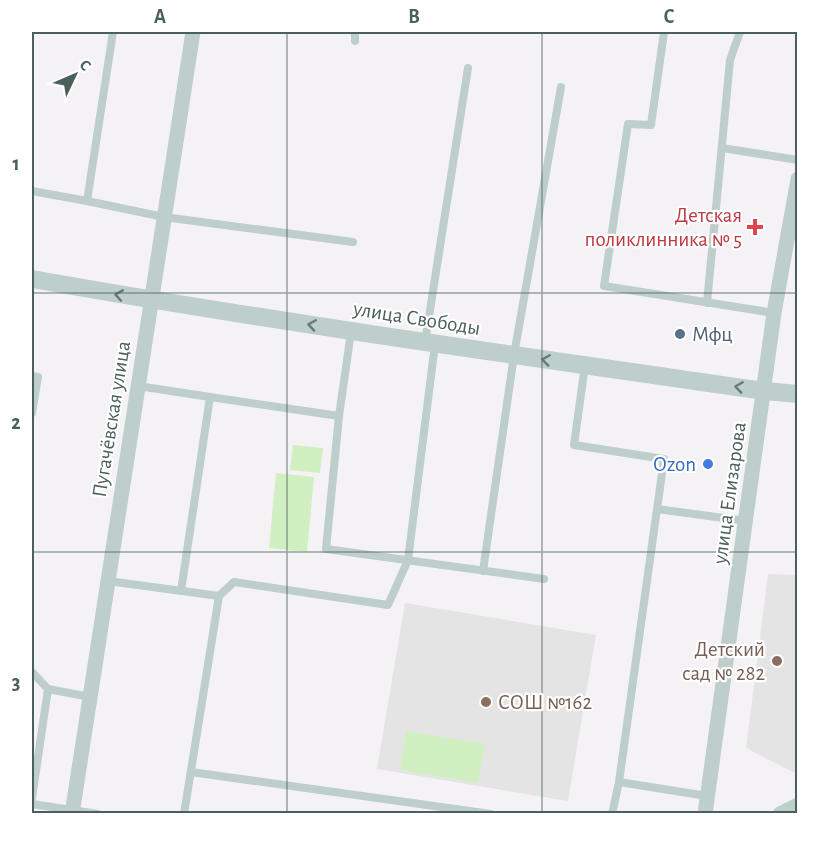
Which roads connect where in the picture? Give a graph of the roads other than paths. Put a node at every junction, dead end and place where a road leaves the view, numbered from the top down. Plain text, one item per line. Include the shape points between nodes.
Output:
1 (113, 32) edge
2 (193, 32) edge
3 (355, 32) edge
4 (664, 32) edge
5 (740, 32) edge
6 (354, 40) dead end
7 (468, 68) dead end
8 (561, 87) dead end
9 (722, 148) junction
10 (798, 160) edge
11 (798, 179) edge
12 (32, 191) edge
13 (87, 201) junction
14 (164, 217) junction
15 (353, 242) dead end
16 (32, 279) edge
17 (150, 300) junction
18 (708, 303) junction
19 (774, 313) junction
20 (351, 331) junction
21 (430, 343) junction
22 (514, 355) junction
23 (585, 365) junction
24 (32, 376) edge
25 (138, 386) junction
26 (765, 391) junction
27 (798, 394) edge
28 (210, 397) junction
29 (32, 413) edge
30 (339, 416) junction
31 (657, 509) junction
32 (746, 521) junction
33 (408, 560) junction
34 (483, 571) junction
35 (544, 579) dead end
36 (108, 581) junction
37 (181, 591) junction
38 (219, 596) junction
39 (32, 672) edge
40 (48, 689) junction
41 (90, 697) junction
42 (191, 772) junction
43 (619, 782) junction
44 (707, 796) junction
45 (32, 798) edge
46 (32, 804) edge
47 (798, 806) edge
48 (73, 812) edge
49 (98, 813) edge
50 (184, 813) edge
51 (480, 813) edge
52 (491, 813) edge
53 (612, 813) edge
54 (705, 813) edge
55 (780, 813) edge

1 - 13 lane
2 - 14 street, Пугачёвская улица
3 - 6 lane
4 - 18 lane via 651,125 628,124 604,286
5 - 9 lane via 730,60
7 - 21 lane
8 - 22 lane
9 - 10 lane
9 - 18 lane
11 - 19 street, улица Елизарова
12 - 13 lane
13 - 14 lane
14 - 15 lane
14 - 17 street, Пугачёвская улица
17 -> 16 street, улица Свободы
20 -> 17 street, улица Свободы
17 - 25 street, Пугачёвская улица
18 - 19 lane
19 - 26 street, улица Елизарова
20 - 21 street, улица Свободы
20 - 30 lane
21 - 22 street, улица Свободы
21 - 33 lane
23 -> 22 street, улица Свободы
22 - 34 lane
26 -> 23 street, улица Свободы
23 - 31 lane via 574,445 664,459
24 - 29 lane via 38,378
25 - 28 lane
25 - 36 street, Пугачёвская улица
26 - 27 street, улица Свободы
26 - 32 street, улица Елизарова
28 - 30 lane
28 - 37 lane
30 - 33 lane via 326,549
31 - 32 lane
31 - 43 lane
32 - 44 street, улица Елизарова
33 - 34 lane
33 - 38 lane via 388,605 234,582
34 - 35 lane
36 - 37 lane
36 - 41 street, Пугачёвская улица
37 - 38 lane
38 - 42 lane
39 - 40 lane
40 - 41 lane
40 - 45 lane
41 - 48 street, Пугачёвская улица
42 - 50 lane
42 - 51 lane
43 - 44 lane
43 - 53 lane
44 - 54 street, улица Елизарова
46 - 48 lane
47 - 55 street
48 - 49 lane
51 - 52 lane

